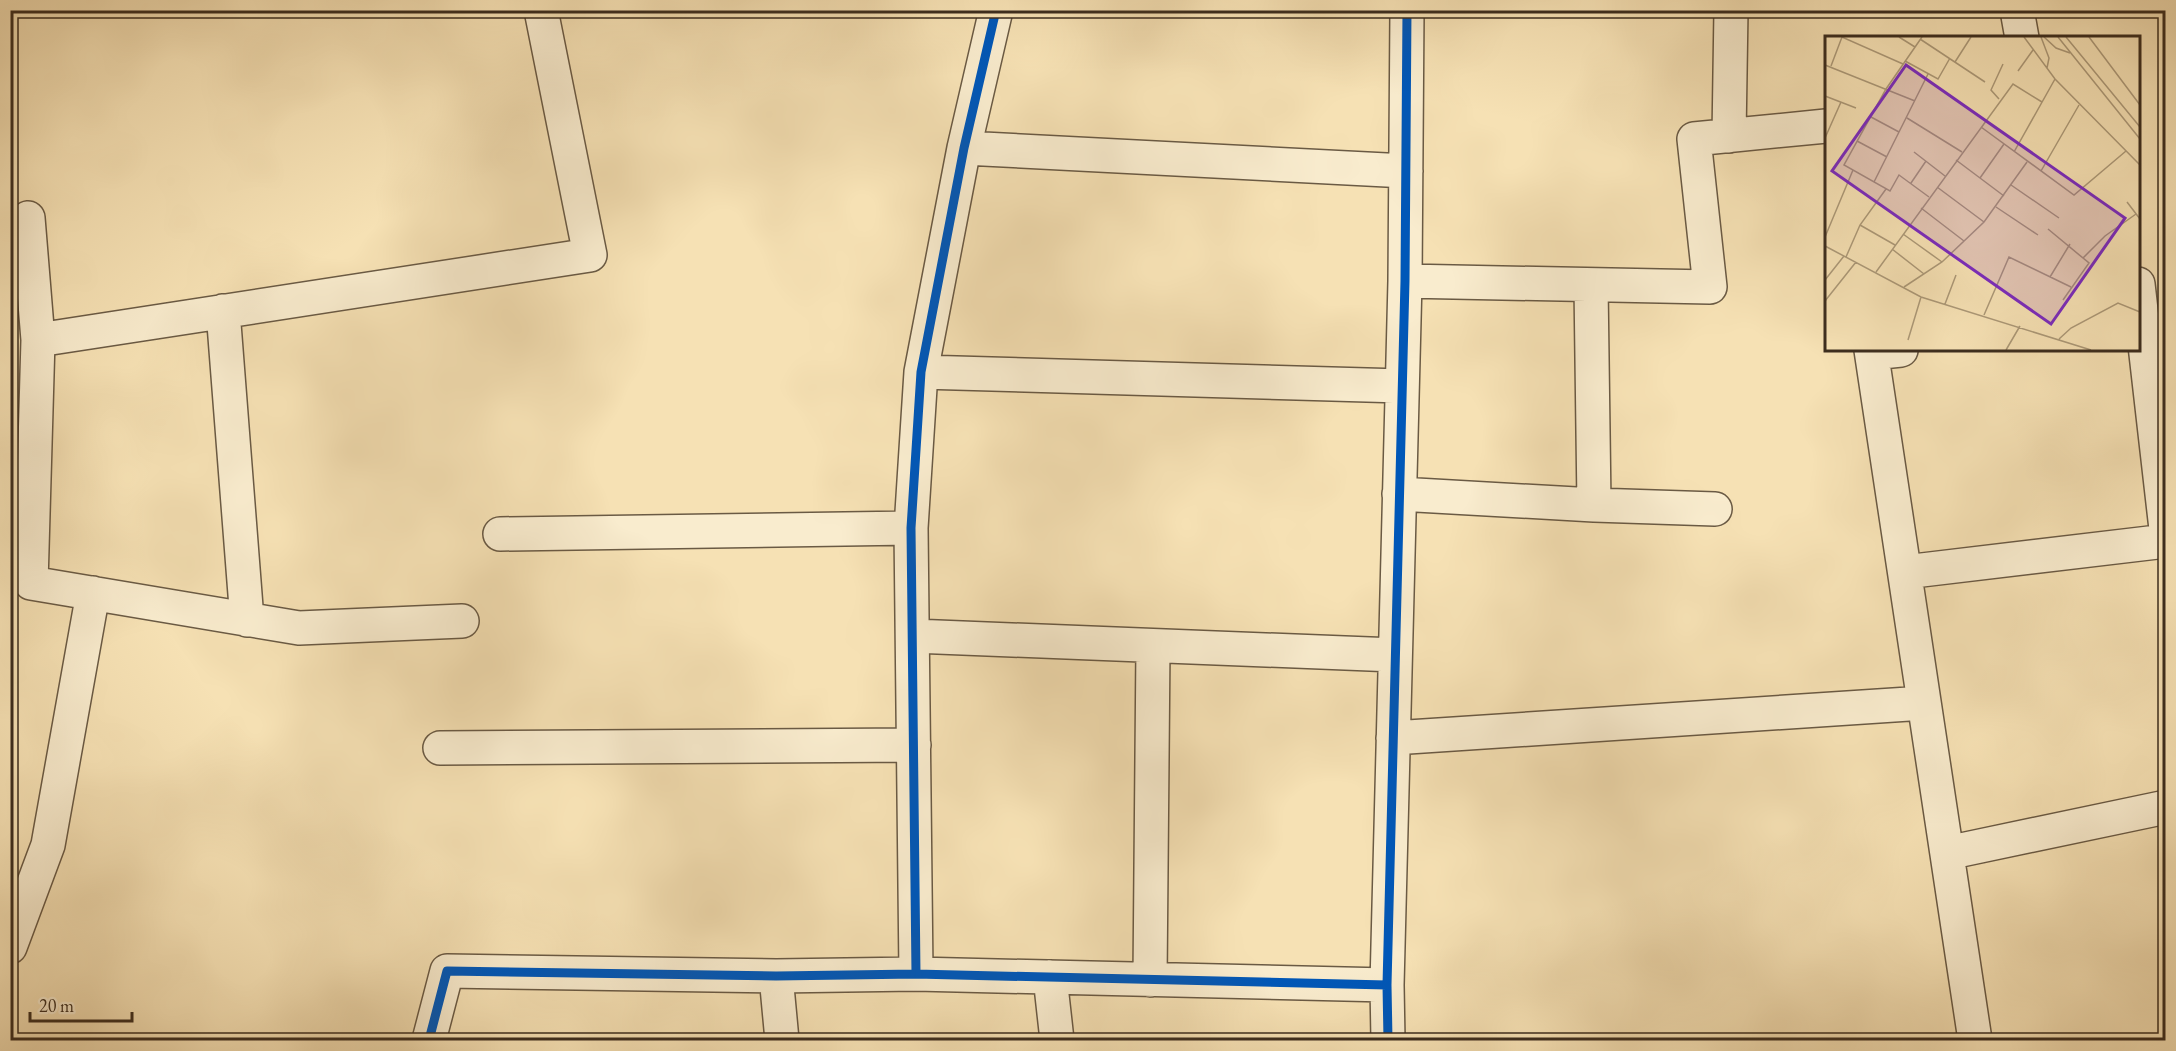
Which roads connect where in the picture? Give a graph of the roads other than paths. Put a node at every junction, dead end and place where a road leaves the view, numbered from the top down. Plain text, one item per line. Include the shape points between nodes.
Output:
1 (541, 10) edge
2 (996, 10) edge
3 (1407, 10) edge
4 (1731, 10) edge
5 (2017, 10) edge
6 (2022, 36) edge
7 (1825, 126) edge
8 (1729, 136) junction
9 (964, 148) junction
10 (1406, 171) junction
11 (28, 218) dead end
12 (1405, 281) junction
13 (1591, 285) junction
14 (223, 311) junction
15 (2140, 317) edge
16 (38, 340) junction
17 (1881, 351) edge
18 (921, 372) junction
19 (1402, 386) junction
20 (1399, 494) junction
21 (1594, 505) junction
22 (1715, 508) dead end
23 (911, 528) junction
24 (2166, 529) edge
25 (500, 534) dead end
26 (2166, 542) edge
27 (1905, 572) junction
28 (93, 593) junction
29 (247, 620) junction
30 (462, 621) dead end
31 (913, 636) junction
32 (1153, 646) junction
33 (1395, 655) junction
34 (1924, 703) junction
35 (1394, 738) junction
36 (914, 745) junction
37 (440, 748) dead end
38 (2166, 807) edge
39 (1947, 853) junction
40 (10, 947) edge
41 (916, 974) junction
42 (776, 976) junction
43 (1050, 977) junction
44 (1150, 980) junction
45 (1387, 985) junction
46 (429, 1041) edge
47 (782, 1041) edge
48 (1057, 1041) edge
49 (1388, 1041) edge
50 (1975, 1041) edge

1 - 14 street via 590,255
2 - 9 street
3 - 10 street
4 - 8 street
5 - 6 street
7 - 8 street
8 - 13 street via 1694,139 1710,287
9 - 10 street
9 - 18 street
10 - 12 street
11 - 16 street
12 - 13 street
12 - 19 street
13 - 21 street
14 - 16 street
14 - 29 street
15 - 24 street
16 - 28 street via 31,583
17 - 27 street
18 - 19 street
18 - 23 street
19 - 20 street
20 - 21 street
20 - 33 street
21 - 22 street
23 - 25 street
23 - 31 street
26 - 27 street
27 - 34 street
28 - 29 street
28 - 40 street via 48,845
29 - 30 street via 299,628
31 - 32 street
31 - 36 street
32 - 33 street
32 - 44 street
33 - 35 street
34 - 35 street
34 - 39 street
35 - 45 street
36 - 37 street
36 - 41 street
38 - 39 street
39 - 50 street
41 - 42 street
41 - 43 street
42 - 46 street via 447,971
42 - 47 street
43 - 44 street
43 - 48 street
44 - 45 street
45 - 49 street

